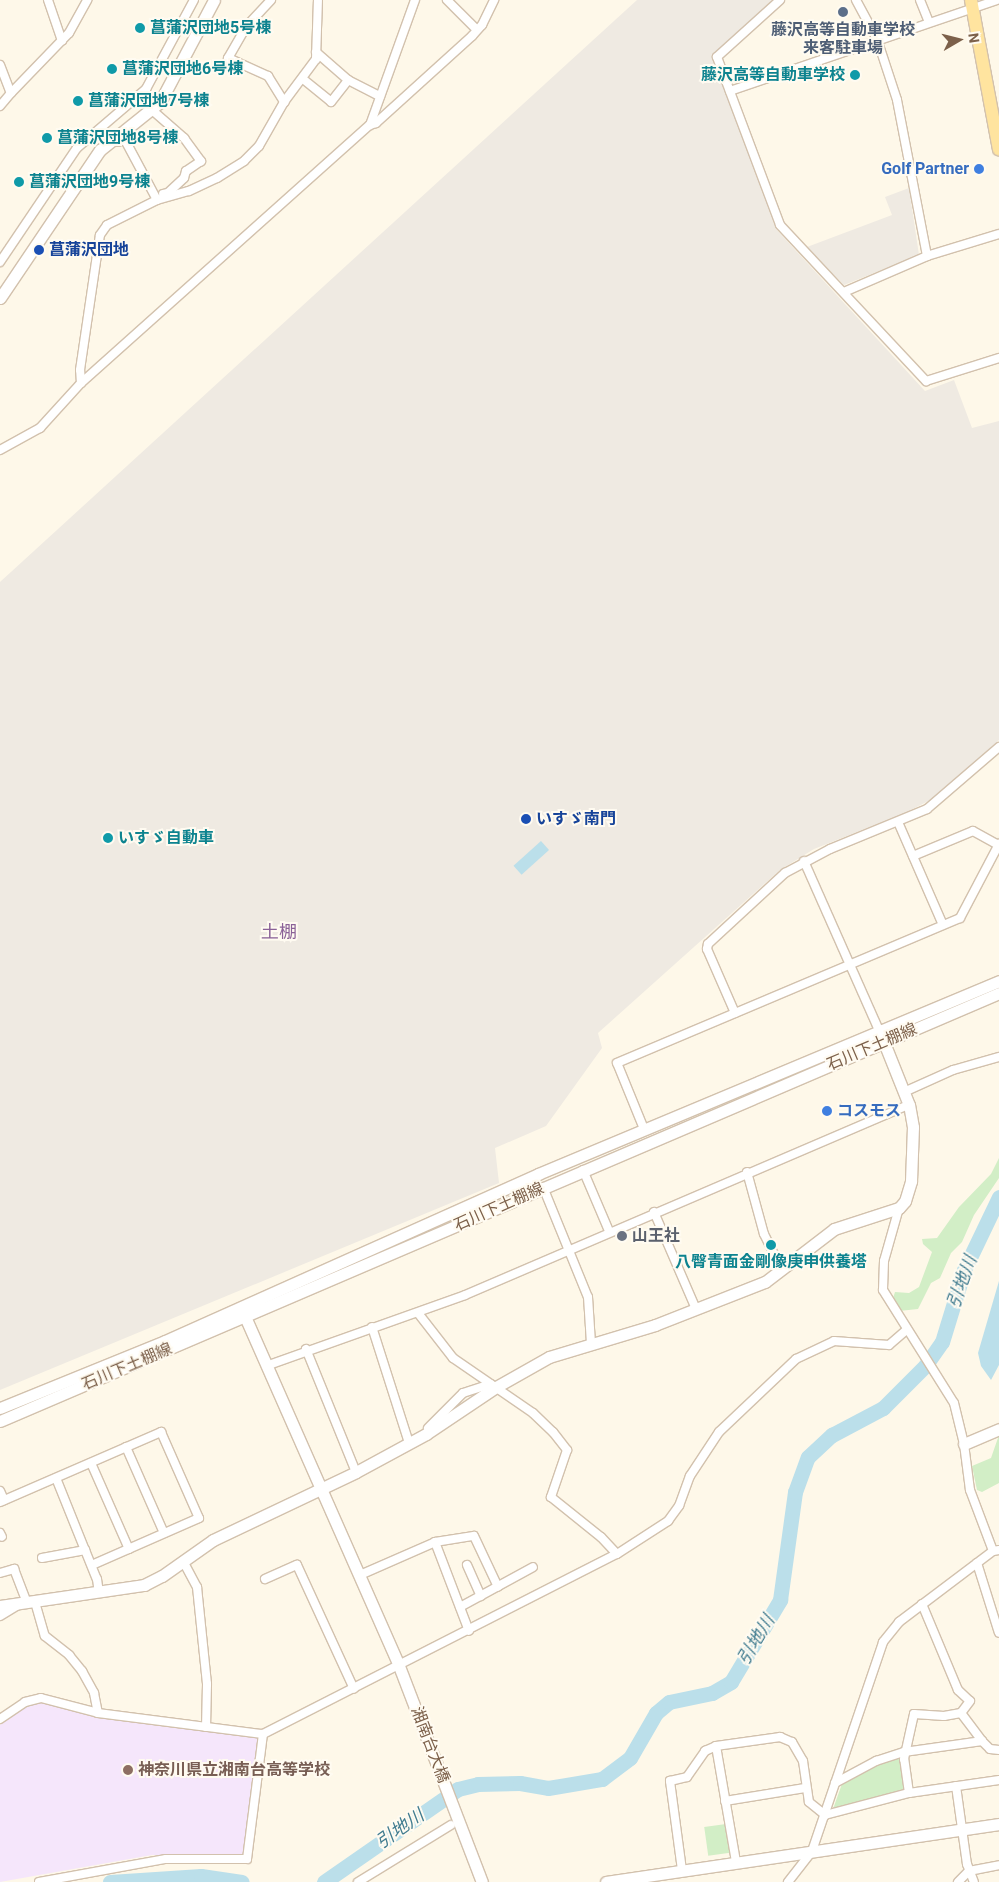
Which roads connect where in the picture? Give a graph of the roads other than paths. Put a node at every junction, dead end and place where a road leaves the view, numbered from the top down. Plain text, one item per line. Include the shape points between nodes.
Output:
1 (48, 0) edge
2 (87, 0) edge
3 (194, 0) edge
4 (214, 0) edge
5 (271, 0) edge
6 (318, 0) edge
7 (415, 0) edge
8 (447, 0) edge
9 (494, 0) edge
10 (780, 0) edge
11 (856, 0) edge
12 (920, 0) edge
13 (997, 0) edge
14 (975, 3) edge
15 (929, 22) junction
16 (477, 30) junction
17 (877, 39) junction
18 (62, 41) junction
19 (316, 52) junction
20 (0, 65) edge
21 (302, 79) junction
22 (348, 80) junction
23 (730, 91) junction
24 (11, 93) junction
25 (380, 96) junction
26 (284, 102) junction
27 (0, 106) edge
28 (152, 110) junction
29 (999, 111) edge
30 (370, 125) junction
31 (114, 139) junction
32 (999, 149) edge
33 (156, 198) junction
34 (999, 234) edge
35 (926, 256) junction
36 (0, 262) edge
37 (844, 292) junction
38 (0, 298) edge
39 (999, 358) edge
40 (81, 382) junction
41 (0, 450) edge
42 (999, 747) edge
43 (898, 822) junction
44 (999, 845) edge
45 (913, 856) junction
46 (804, 861) junction
47 (942, 925) junction
48 (849, 964) junction
49 (999, 981) edge
50 (999, 993) edge
51 (735, 1013) junction
52 (879, 1030) junction
53 (885, 1042) junction
54 (999, 1057) edge
55 (904, 1092) junction
56 (909, 1105) junction
57 (644, 1129) junction
58 (583, 1170) junction
59 (747, 1172) junction
60 (538, 1174) junction
61 (543, 1187) junction
62 (899, 1208) junction
63 (654, 1212) junction
64 (609, 1231) junction
65 (569, 1248) junction
66 (782, 1270) junction
67 (696, 1309) junction
68 (243, 1312) junction
69 (418, 1313) junction
70 (372, 1327) junction
71 (906, 1330) junction
72 (591, 1343) junction
73 (306, 1349) junction
74 (266, 1366) junction
75 (493, 1385) junction
76 (0, 1408) edge
77 (0, 1421) edge
78 (999, 1429) edge
79 (414, 1441) junction
80 (964, 1444) junction
81 (126, 1447) junction
82 (91, 1463) junction
83 (356, 1472) junction
84 (56, 1478) junction
85 (320, 1490) junction
86 (0, 1491) edge
87 (2, 1501) edge
88 (164, 1533) junction
89 (435, 1542) junction
90 (129, 1549) junction
91 (85, 1550) junction
92 (996, 1551) edge
93 (617, 1554) junction
94 (42, 1558) dead end
95 (183, 1561) junction
96 (977, 1563) junction
97 (92, 1565) junction
98 (466, 1565) dead end
99 (533, 1567) dead end
100 (0, 1573) edge
101 (360, 1575) junction
102 (265, 1579) dead end
103 (498, 1587) junction
104 (99, 1593) junction
105 (481, 1596) junction
106 (28, 1603) junction
107 (922, 1604) junction
108 (0, 1606) edge
109 (460, 1607) junction
110 (0, 1616) edge
111 (469, 1631) junction
112 (999, 1633) edge
113 (400, 1666) junction
114 (354, 1689) junction
115 (961, 1712) junction
116 (98, 1713) junction
117 (0, 1719) edge
118 (206, 1727) junction
119 (263, 1734) junction
120 (982, 1741) junction
121 (716, 1746) junction
122 (999, 1750) edge
123 (904, 1752) junction
124 (999, 1780) edge
125 (835, 1783) junction
126 (956, 1786) junction
127 (805, 1788) junction
128 (909, 1793) junction
129 (726, 1801) junction
130 (824, 1815) junction
131 (456, 1824) junction
132 (999, 1824) edge
133 (962, 1829) junction
134 (812, 1851) junction
135 (736, 1862) junction
136 (999, 1865) edge
137 (682, 1870) junction
138 (969, 1871) junction
139 (653, 1878) edge
140 (39, 1882) edge
141 (358, 1882) edge
142 (482, 1882) edge
143 (606, 1882) edge
144 (788, 1882) edge
145 (958, 1882) edge
146 (974, 1882) edge

1 - 18 street
2 - 18 street via 77,23
3 - 36 street via 146,89 77,148
4 - 28 street via 165,93
5 - 26 street via 246,27 228,58 268,76
6 - 19 street
7 - 25 street
8 - 16 street
9 - 16 street
10 - 23 street via 717,57
11 - 17 street
12 - 15 street
13 - 14 street
14 - 15 street
14 - 29 main road
14 - 32 main road
15 - 17 street
16 - 30 street
17 - 23 street
17 - 35 street via 897,100
18 - 24 street
19 - 21 street via 316,58
19 - 22 street
20 - 24 street
21 - 22 street via 332,102
21 - 26 street
22 - 25 street
23 - 37 street via 780,225
24 - 27 street
25 - 30 street
26 - 33 street via 259,146 244,161 189,192
28 - 31 street
28 - 33 street via 184,138 201,162 186,171 184,178 168,193
30 - 40 street
31 - 33 street via 117,142 125,140
31 - 38 street via 90,164
33 - 40 street via 107,225 100,235 80,370
34 - 35 street
35 - 37 street
37 - 39 street via 926,381
40 - 41 street via 40,428
42 - 43 street via 947,795 927,809
43 - 45 street
43 - 46 street
44 - 45 street via 973,831
44 - 47 street via 960,918
45 - 47 street
46 - 48 street
46 - 51 street via 785,873 708,944 707,949
47 - 48 street
48 - 51 street
48 - 52 street
49 - 52 street, 石川下土棚線
50 - 53 street, 石川下土棚線
51 - 57 street via 617,1063
52 - 53 street
52 - 57 street, 石川下土棚線
53 - 55 street
53 - 58 street, 石川下土棚線
54 - 55 street via 953,1070
55 - 56 street
56 - 59 street
56 - 62 street via 913,1159 905,1201
57 - 60 street, 石川下土棚線
58 - 61 street, 石川下土棚線
58 - 64 street
59 - 63 street
59 - 66 street via 764,1234
60 - 61 street
60 - 68 street, 石川下土棚線
61 - 65 street
61 - 68 street, 石川下土棚線
62 - 66 street via 834,1229
62 - 71 street via 882,1279 888,1302
63 - 64 street
63 - 67 street
64 - 65 street
65 - 69 street
65 - 72 street via 588,1296
66 - 67 street via 765,1282
67 - 72 street
68 - 74 street, 湘南台大橋
68 - 76 street, 石川下土棚線
68 - 77 street, 石川下土棚線
69 - 70 street
69 - 75 street via 452,1358
70 - 73 street
70 - 79 street
71 - 80 street via 935,1369 954,1403
71 - 93 street via 889,1345 834,1341 796,1358 719,1432 690,1476 679,1506 668,1521
72 - 75 street via 549,1357
73 - 74 street
73 - 83 street
74 - 85 street, 湘南台大橋
75 - 79 street
75 - 93 street via 533,1413 567,1450 551,1498
78 - 80 street
79 - 83 street
80 - 92 street via 970,1490
81 - 82 street
81 - 88 street
81 - 88 street via 161,1432 199,1518
82 - 84 street
82 - 90 street
83 - 85 street
84 - 87 street
84 - 91 street
85 - 95 street via 212,1540
85 - 101 street, 湘南台大橋
86 - 87 street
88 - 90 street
89 - 101 street
89 - 103 street via 474,1536
89 - 109 street
90 - 97 street
91 - 94 street
91 - 97 street
92 - 96 street
93 - 111 street
95 - 104 street via 144,1585
95 - 118 street via 197,1587 207,1684
96 - 107 street
96 - 112 street
97 - 104 street
98 - 105 street
99 - 103 street
100 - 106 street via 14,1569
101 - 113 street, 湘南台大橋
102 - 114 street via 297,1565
103 - 105 street
104 - 106 street
105 - 109 street
106 - 108 street
106 - 110 street
106 - 116 street via 45,1636 69,1655 82,1671 94,1693
107 - 115 street via 958,1690 970,1701
107 - 125 street via 899,1622 883,1642
109 - 111 street
111 - 113 street
113 - 114 street
113 - 131 street, 湘南台大橋
114 - 119 street
115 - 120 street
115 - 123 street via 944,1716 914,1714
116 - 117 street via 42,1698 25,1702
116 - 118 street
118 - 119 street
119 - 140 street via 247,1859 166,1859
120 - 122 street via 990,1749
120 - 123 street
121 - 127 street via 780,1737 792,1742 803,1761
121 - 129 street
121 - 137 street via 705,1752 687,1777 670,1781
123 - 125 street via 870,1763
123 - 128 street
124 - 126 street
125 - 130 street
126 - 128 street
126 - 133 street
127 - 129 street
127 - 130 street via 809,1802
128 - 130 street
129 - 135 street
130 - 134 street
131 - 141 street
131 - 142 street, 湘南台大橋
132 - 133 street
133 - 134 street
133 - 138 street
134 - 135 street
134 - 144 street
135 - 137 street
136 - 138 street
137 - 139 street
138 - 145 street
138 - 146 street
139 - 143 street

